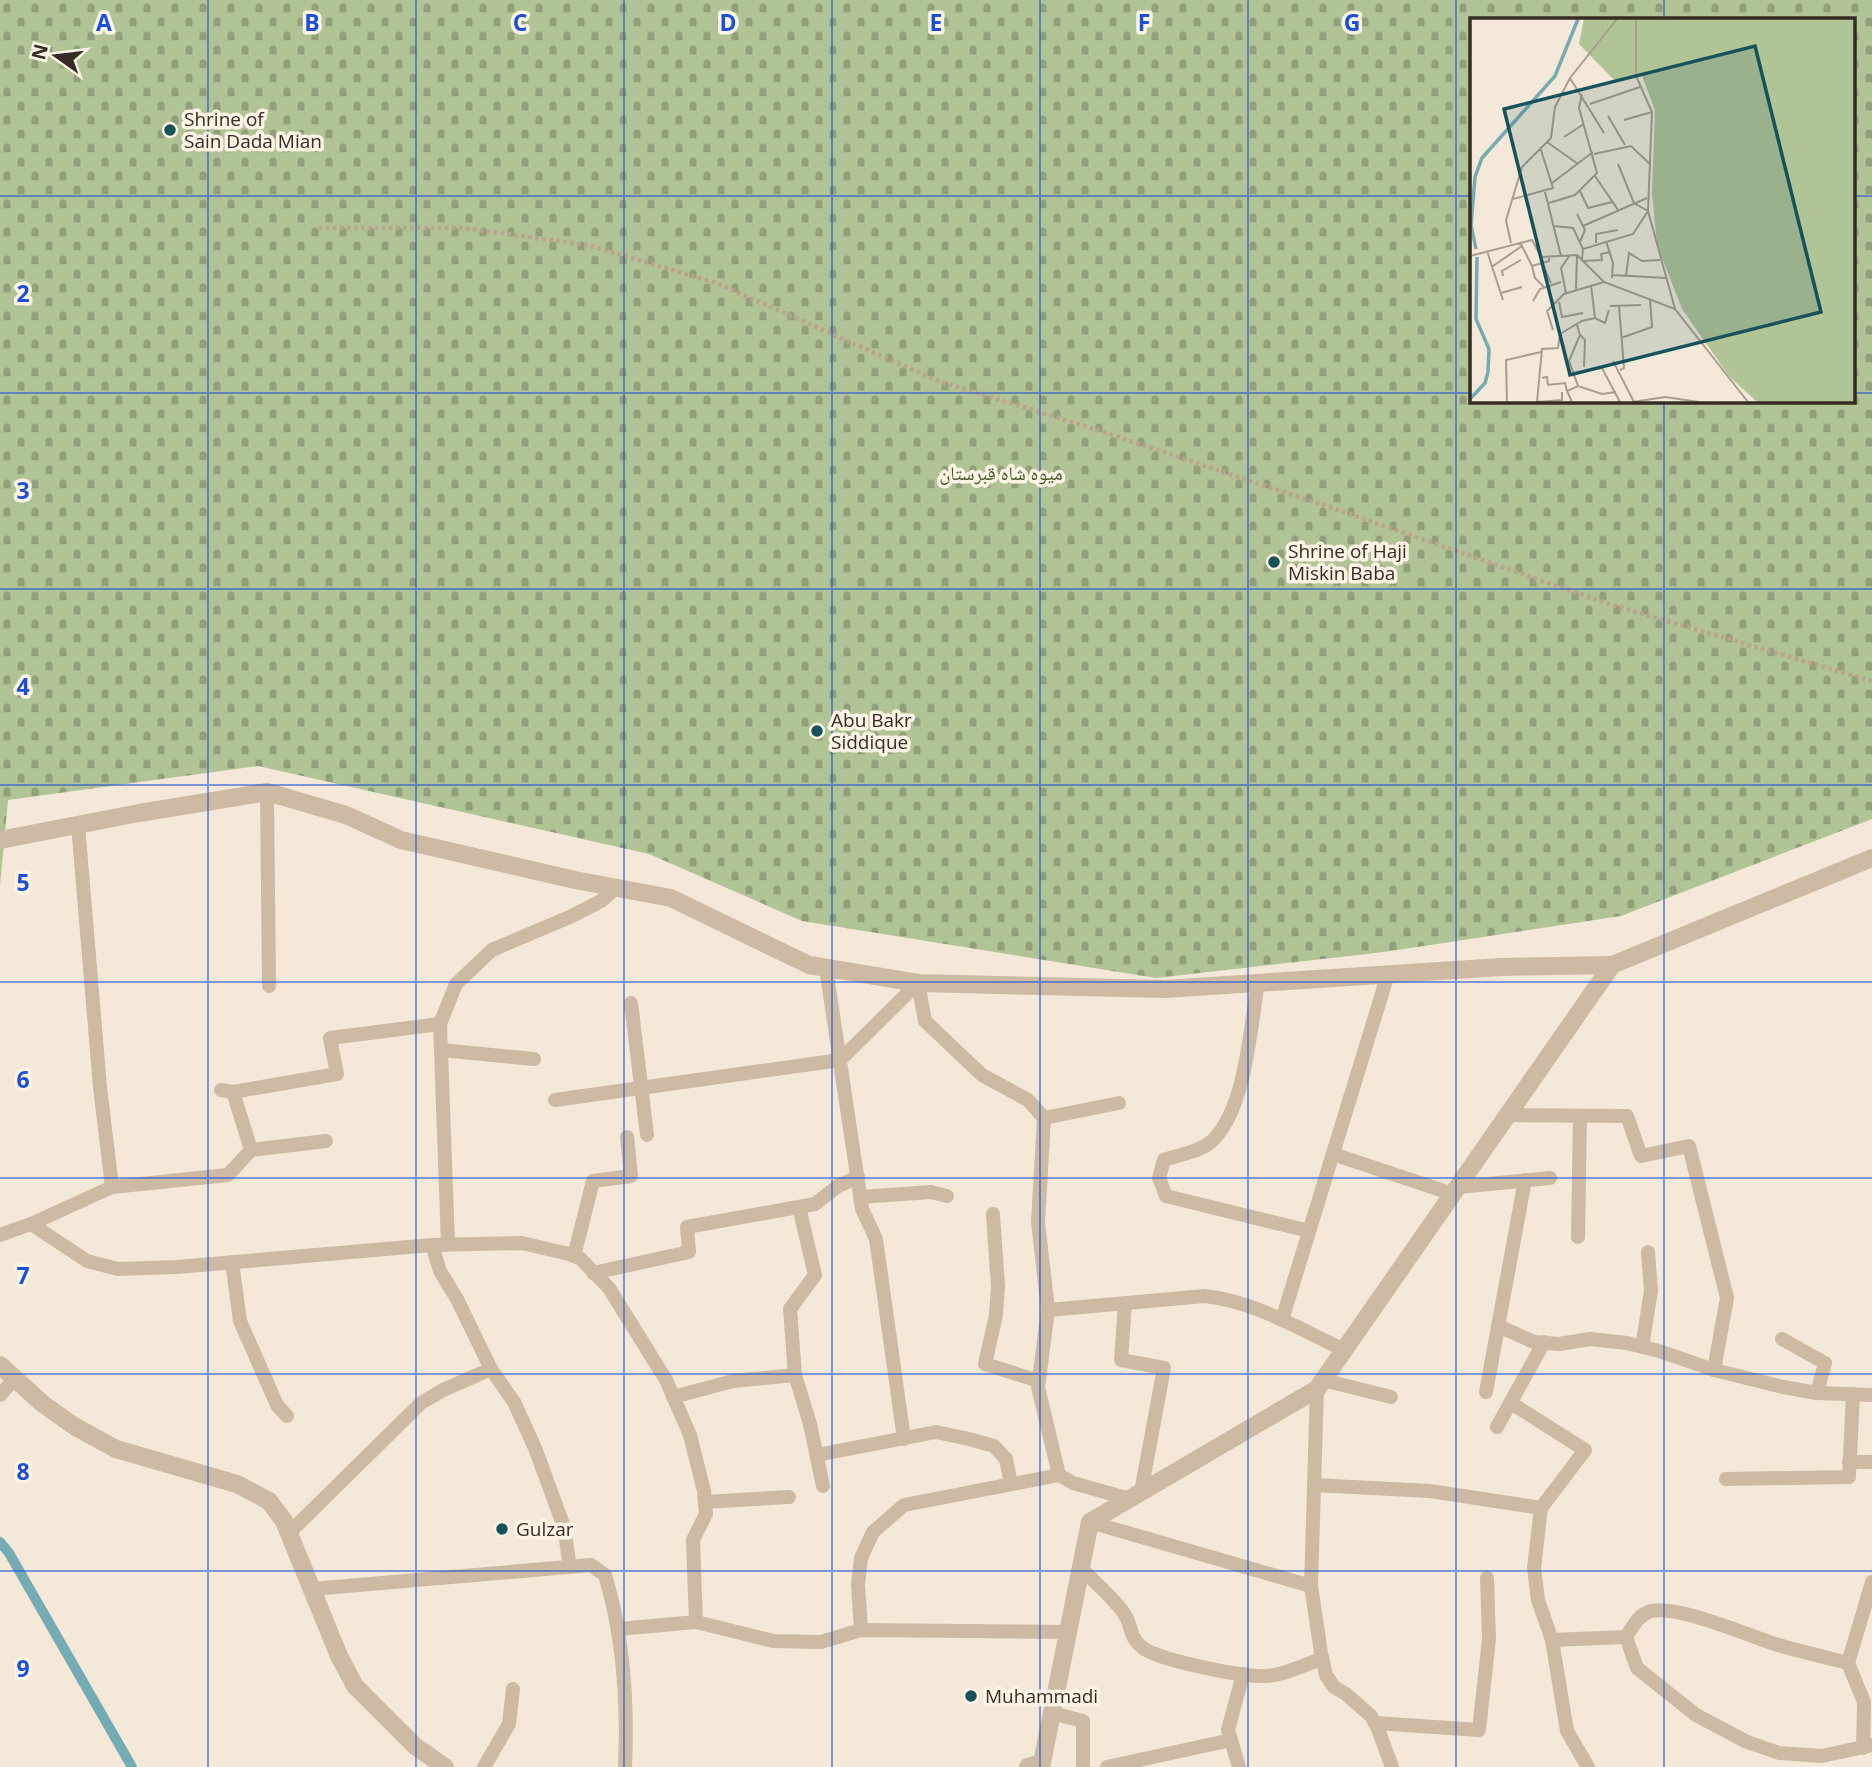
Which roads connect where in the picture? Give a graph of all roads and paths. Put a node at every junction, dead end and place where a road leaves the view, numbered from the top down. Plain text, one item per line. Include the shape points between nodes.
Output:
1 (319, 228) dead end
2 (1872, 681) edge
3 (267, 792) junction
4 (78, 824) junction
5 (0, 840) edge
6 (1872, 858) edge
7 (615, 888) junction
8 (1612, 965) junction
9 (826, 968) junction
10 (1388, 974) junction
11 (1258, 983) junction
12 (918, 984) junction
13 (270, 986) dead end
14 (631, 1003) dead end
15 (440, 1024) junction
16 (441, 1050) junction
17 (534, 1059) dead end
18 (840, 1060) junction
19 (641, 1088) junction
20 (555, 1100) dead end
21 (1119, 1103) dead end
22 (1508, 1115) junction
23 (1580, 1115) junction
24 (1044, 1118) junction
25 (647, 1135) dead end
26 (627, 1137) dead end
27 (326, 1141) dead end
28 (251, 1150) junction
29 (1333, 1154) junction
30 (858, 1177) junction
31 (1550, 1178) dead end
32 (1525, 1180) junction
33 (112, 1187) junction
34 (1456, 1190) junction
35 (947, 1196) dead end
36 (860, 1197) junction
37 (799, 1207) junction
38 (993, 1214) dead end
39 (31, 1224) junction
40 (1310, 1231) junction
41 (0, 1235) edge
42 (1578, 1237) dead end
43 (448, 1244) junction
44 (432, 1245) junction
45 (1648, 1252) dead end
46 (573, 1256) junction
47 (233, 1262) junction
48 (593, 1273) junction
49 (1125, 1303) junction
50 (1048, 1310) junction
51 (1282, 1320) junction
52 (1498, 1326) junction
53 (1782, 1339) dead end
54 (1544, 1342) junction
55 (1642, 1347) junction
56 (1344, 1350) junction
57 (0, 1365) edge
58 (491, 1369) junction
59 (1714, 1370) junction
60 (795, 1375) junction
61 (15, 1378) junction
62 (1040, 1381) junction
63 (1320, 1385) junction
64 (1486, 1392) dead end
65 (1817, 1393) junction
66 (1853, 1394) junction
67 (0, 1395) edge
68 (1872, 1395) edge
69 (673, 1396) junction
70 (1391, 1397) dead end
71 (1511, 1403) junction
72 (287, 1416) dead end
73 (1497, 1427) dead end
74 (904, 1439) junction
75 (817, 1455) junction
76 (1849, 1462) junction
77 (1872, 1462) edge
78 (1059, 1475) junction
79 (1726, 1479) dead end
80 (1011, 1484) junction
81 (1314, 1485) junction
82 (823, 1486) dead end
83 (1135, 1496) junction
84 (789, 1497) dead end
85 (705, 1502) junction
86 (1541, 1508) junction
87 (1090, 1522) junction
88 (289, 1533) junction
89 (570, 1567) junction
90 (1081, 1568) junction
91 (1487, 1578) dead end
92 (1872, 1582) edge
93 (1311, 1586) junction
94 (312, 1589) junction
95 (696, 1622) junction
96 (619, 1629) junction
97 (861, 1630) junction
98 (1068, 1632) junction
99 (1626, 1637) junction
100 (1552, 1640) junction
101 (1322, 1659) junction
102 (1848, 1663) junction
103 (1243, 1674) junction
104 (513, 1689) dead end
105 (1052, 1713) junction
106 (1375, 1723) junction
107 (1231, 1740) junction
108 (1868, 1746) edge
109 (446, 1767) edge
110 (484, 1767) edge
111 (625, 1767) edge
112 (1028, 1767) edge
113 (1083, 1767) edge
114 (1107, 1767) edge
115 (1239, 1767) edge
116 (1392, 1767) edge
117 (1588, 1767) edge

1 - 2 path via 463,228 587,245 690,275 938,381 1345,512 1609,604
3 - 4 street
3 - 7 street via 346,815 401,840
3 - 13 lane
4 - 5 street
4 - 33 lane
6 - 8 street
7 - 9 street via 671,898 809,965
7 - 15 lane via 572,916 492,950 456,984
8 - 10 street
8 - 22 street
9 - 12 street
9 - 18 lane
10 - 11 street
10 - 29 lane
11 - 12 street via 1165,989
11 - 40 lane via 1237,1104 1214,1140 1164,1160 1159,1178 1166,1196
12 - 18 lane
12 - 24 lane via 925,1021 982,1074 1028,1100
14 - 19 lane
15 - 16 lane
15 - 28 lane via 330,1038 337,1074 227,1091
16 - 17 lane
16 - 43 lane
18 - 19 lane
18 - 30 lane
19 - 20 lane
19 - 25 lane
21 - 24 lane
22 - 23 lane
22 - 34 street
23 - 42 lane
23 - 59 lane via 1627,1116 1641,1156 1689,1146 1727,1298
24 - 50 lane via 1038,1222
26 - 46 lane via 631,1176 593,1181
27 - 28 lane
28 - 33 lane via 228,1175
29 - 34 lane
29 - 40 lane
30 - 36 lane
30 - 37 lane via 815,1204
31 - 32 lane
32 - 34 lane
32 - 52 lane
33 - 39 lane
34 - 56 street
35 - 36 lane via 931,1192
36 - 74 lane via 876,1239
37 - 48 lane via 687,1227 689,1252
37 - 60 lane via 815,1275 790,1310
38 - 62 lane via 998,1286 985,1364
39 - 41 lane
39 - 47 lane via 87,1261 118,1269
40 - 51 lane
43 - 44 lane
43 - 46 lane via 522,1242
44 - 47 lane
44 - 58 lane via 440,1270
45 - 55 lane via 1651,1291
46 - 48 lane
47 - 72 lane via 240,1321 277,1405
48 - 69 lane via 609,1288
49 - 50 lane
49 - 51 lane via 1205,1296 1228,1299
49 - 83 lane via 1121,1360 1164,1368
50 - 62 lane
51 - 56 lane
52 - 54 lane
52 - 64 lane
53 - 65 lane via 1825,1363
54 - 55 lane via 1590,1339
54 - 71 lane
55 - 59 lane
56 - 63 street
57 - 61 street
58 - 88 lane via 421,1403
58 - 89 lane via 514,1402 535,1448 564,1527
59 - 65 lane
60 - 69 lane via 733,1381
60 - 75 lane
61 - 67 lane
61 - 88 street via 74,1426 116,1448 237,1484 269,1501
62 - 78 lane
63 - 70 lane
63 - 81 lane
63 - 83 street
65 - 66 lane
66 - 68 lane
66 - 76 lane
69 - 85 lane via 691,1436
71 - 73 lane
71 - 86 lane via 1585,1450
74 - 75 lane
74 - 80 lane via 936,1433 994,1446 1006,1459
75 - 82 lane
76 - 77 lane
76 - 79 lane via 1849,1476
78 - 80 lane
78 - 83 lane via 1073,1483
80 - 97 lane via 904,1505 873,1532 861,1558
81 - 86 lane via 1430,1491
81 - 93 lane
83 - 87 street
84 - 85 lane
85 - 95 lane via 706,1514 693,1540
86 - 100 lane via 1534,1568 1538,1600
87 - 90 street
87 - 93 lane
88 - 94 street
89 - 94 lane
89 - 96 lane via 591,1565 605,1575
90 - 98 street
90 - 103 lane via 1126,1616 1130,1633 1148,1652
91 - 106 lane via 1489,1639 1479,1730
92 - 102 lane
93 - 101 lane
94 - 109 street via 355,1686 415,1746
95 - 96 lane
95 - 97 lane via 773,1641 821,1642
96 - 111 lane
97 - 98 lane
98 - 105 street
99 - 100 lane
99 - 102 lane via 1638,1617 1669,1611
99 - 108 lane via 1637,1668 1696,1715 1747,1742 1779,1753 1822,1756
100 - 117 lane via 1567,1731
101 - 103 lane via 1280,1674
101 - 106 lane via 1325,1675 1334,1687
102 - 108 lane via 1864,1702
103 - 107 lane via 1228,1730
104 - 110 lane via 509,1724
105 - 112 street via 1042,1763
105 - 113 lane via 1083,1721
106 - 116 lane
107 - 114 lane
107 - 115 lane

